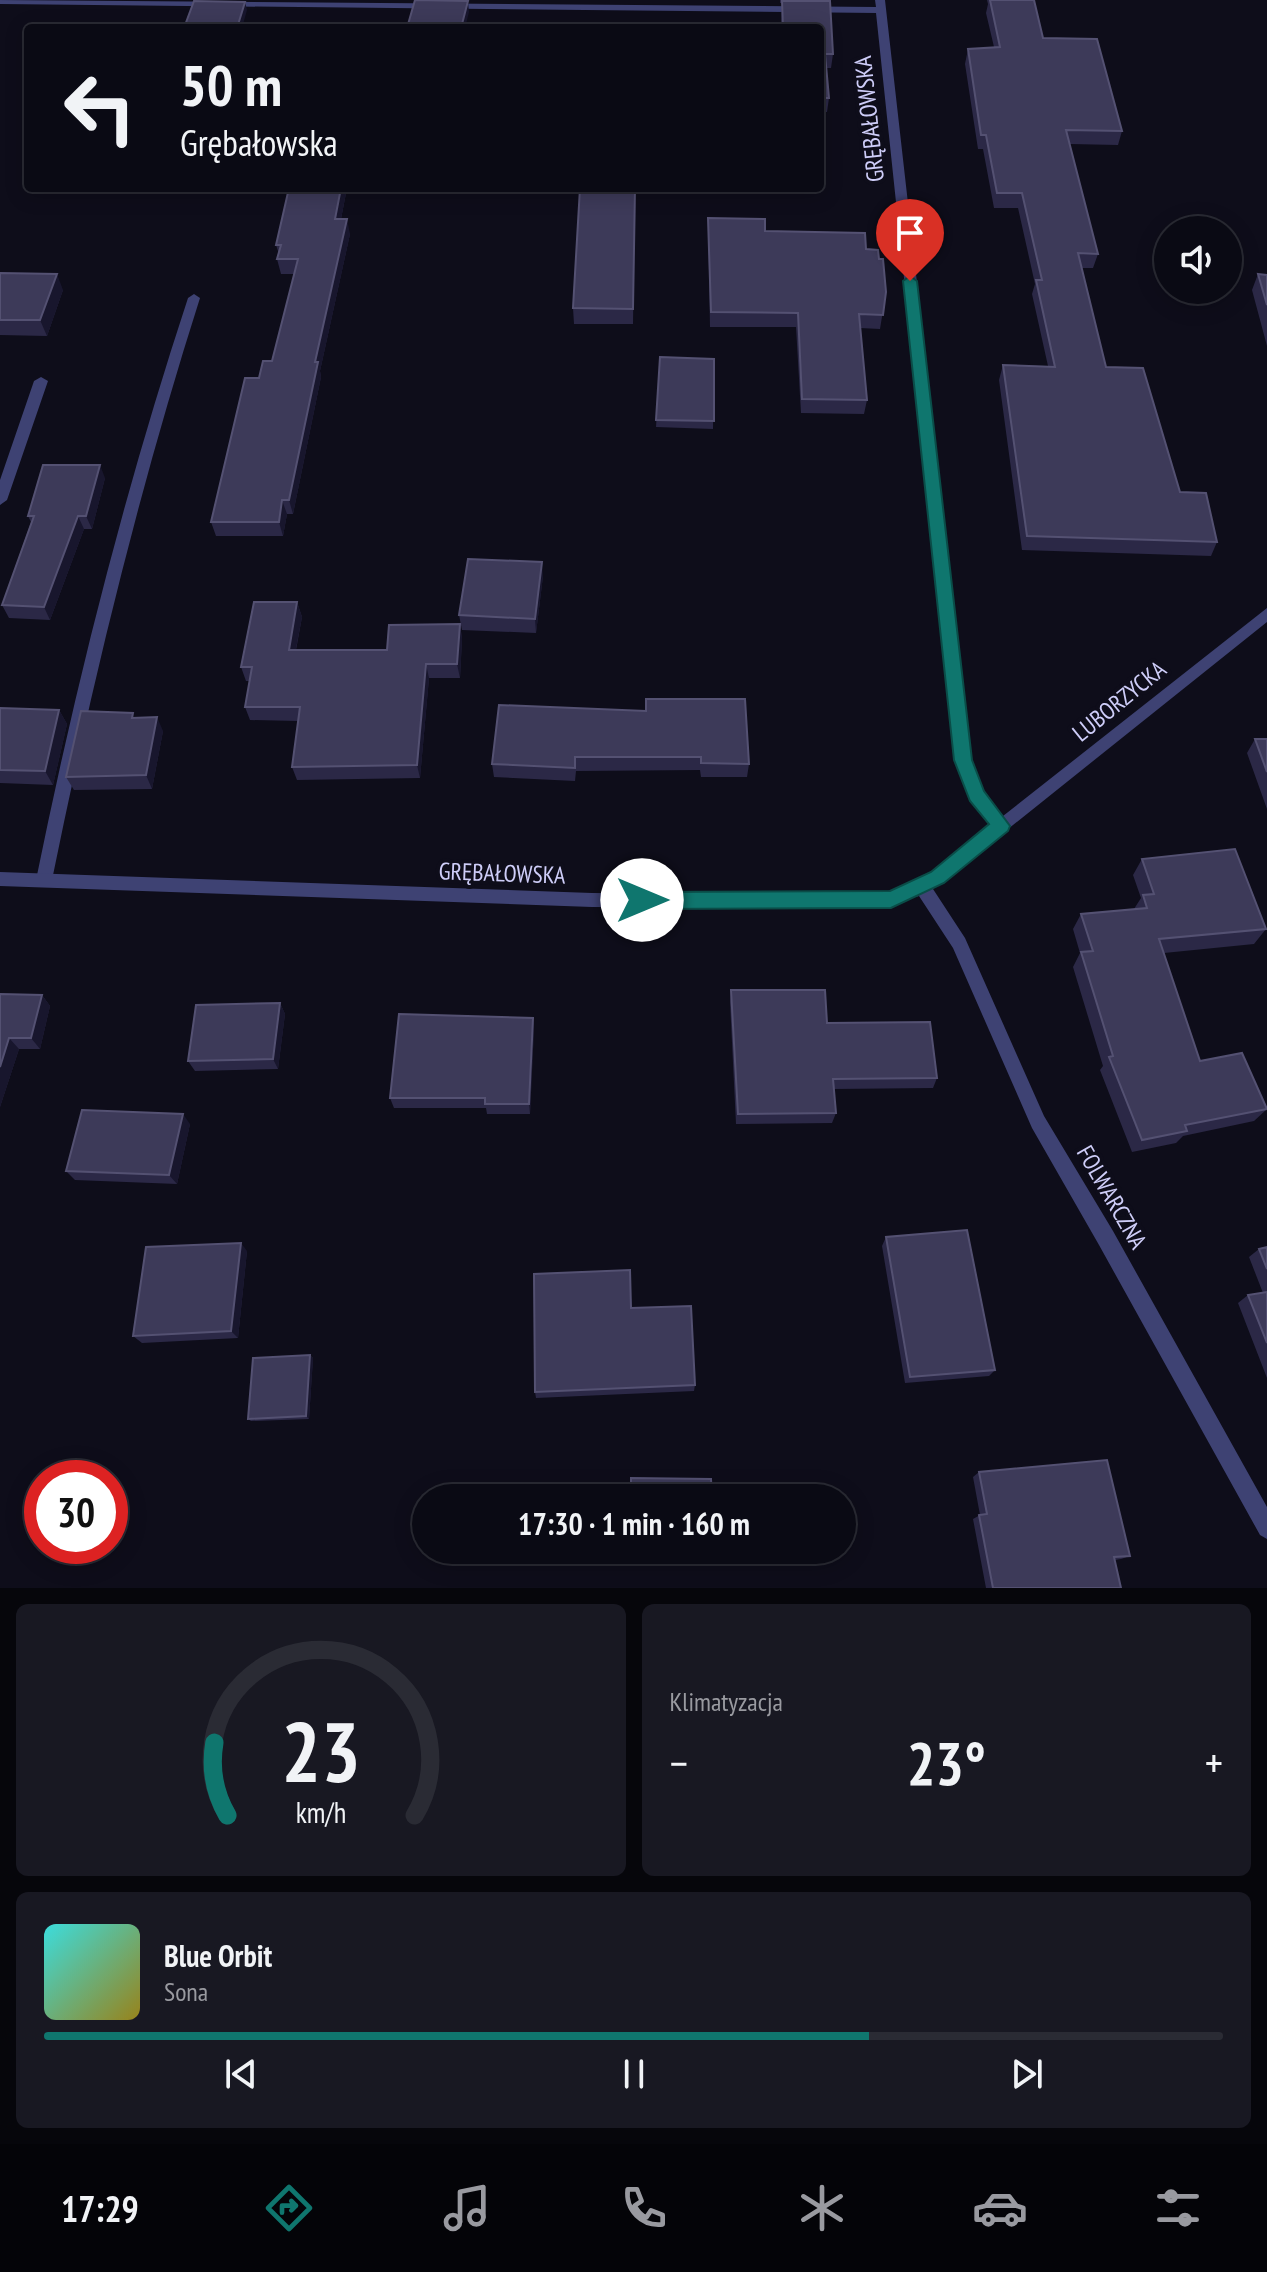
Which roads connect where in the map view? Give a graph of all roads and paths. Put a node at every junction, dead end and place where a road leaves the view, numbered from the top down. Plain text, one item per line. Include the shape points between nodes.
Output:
1 (0, 1) edge
2 (880, 5) edge
3 (194, 298) dead end
4 (41, 381) dead end
5 (0, 500) edge
6 (1267, 614) edge
7 (1001, 826) junction
8 (0, 879) edge
9 (44, 880) junction
10 (922, 887) junction
11 (1267, 1528) edge

1 - 2 street
2 - 7 street, GRĘBAŁOWSKA via 963,760 977,795
3 - 9 street via 145,450 76,721
4 - 5 street
6 - 7 street, LUBORZYCKA
7 - 10 street, GRĘBAŁOWSKA
8 - 9 street, GRĘBAŁOWSKA
9 - 10 street, GRĘBAŁOWSKA via 706,901 871,902
10 - 11 street, FOLWARCZNA via 959,943 1038,1122

